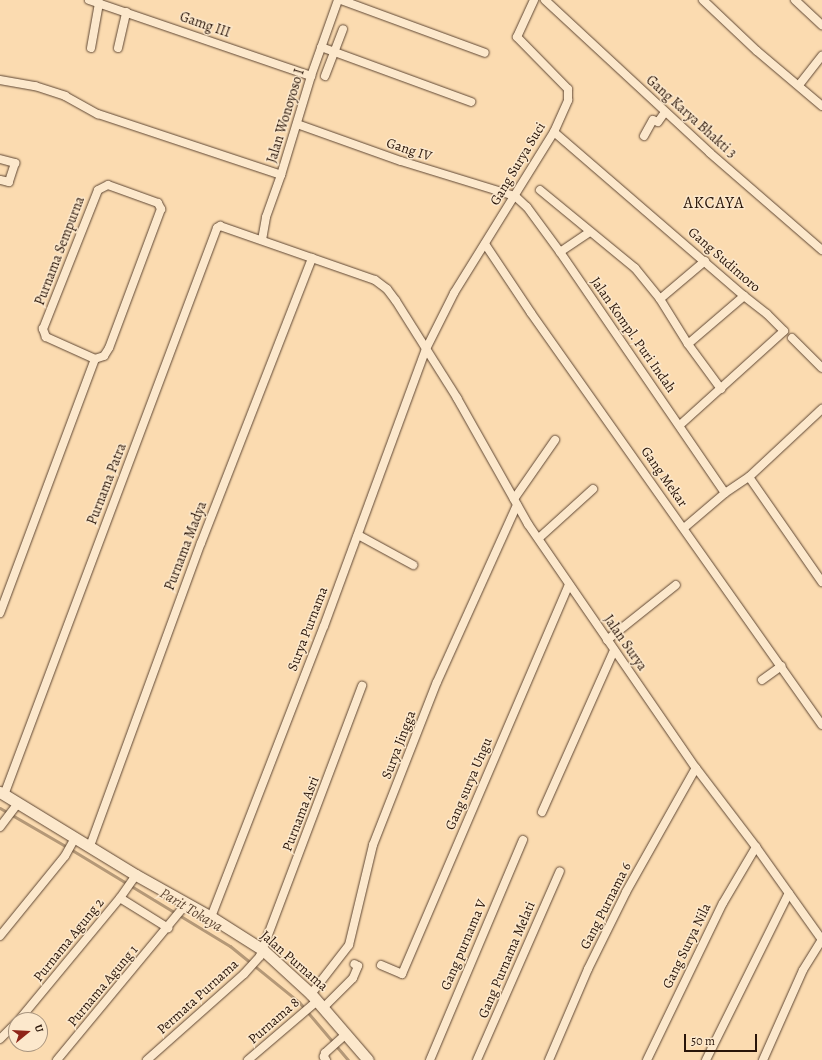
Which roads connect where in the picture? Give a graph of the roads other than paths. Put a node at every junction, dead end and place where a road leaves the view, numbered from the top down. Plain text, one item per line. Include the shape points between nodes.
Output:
1 (339, 0) edge
2 (534, 0) edge
3 (545, 0) edge
4 (703, 0) edge
5 (795, 0) edge
6 (94, 1) edge
7 (126, 12) junction
8 (822, 25) edge
9 (343, 30) dead end
10 (321, 47) junction
11 (91, 48) dead end
12 (118, 48) dead end
13 (334, 52) junction
14 (485, 53) dead end
15 (822, 56) edge
16 (311, 76) junction
17 (325, 76) dead end
18 (0, 80) edge
19 (799, 85) junction
20 (471, 102) dead end
21 (822, 106) edge
22 (665, 112) junction
23 (296, 124) junction
24 (554, 132) junction
25 (644, 136) dead end
26 (0, 159) edge
27 (281, 175) junction
28 (0, 180) edge
29 (540, 190) dead end
30 (515, 196) junction
31 (590, 232) junction
32 (262, 240) junction
33 (485, 244) junction
34 (822, 250) edge
35 (560, 252) junction
36 (312, 258) junction
37 (705, 261) junction
38 (744, 296) junction
39 (660, 299) junction
40 (792, 338) dead end
41 (688, 344) junction
42 (426, 349) junction
43 (95, 359) junction
44 (822, 368) edge
45 (721, 389) junction
46 (822, 409) edge
47 (680, 425) junction
48 (555, 440) dead end
49 (749, 477) junction
50 (593, 489) dead end
51 (725, 493) junction
52 (516, 502) junction
53 (684, 528) junction
54 (358, 535) junction
55 (539, 538) junction
56 (413, 565) dead end
57 (822, 582) edge
58 (569, 585) junction
59 (676, 585) dead end
60 (0, 613) edge
61 (607, 640) junction
62 (614, 650) junction
63 (781, 666) junction
64 (762, 680) dead end
65 (362, 686) dead end
66 (822, 725) edge
67 (696, 768) junction
68 (2, 793) edge
69 (16, 807) junction
70 (542, 812) dead end
71 (1, 826) edge
72 (523, 840) dead end
73 (73, 841) junction
74 (90, 846) junction
75 (756, 847) junction
76 (560, 871) dead end
77 (134, 879) junction
78 (789, 893) junction
79 (122, 896) junction
80 (183, 908) junction
81 (211, 917) junction
82 (170, 925) junction
83 (0, 936) edge
84 (822, 940) edge
85 (261, 953) junction
86 (354, 964) dead end
87 (381, 965) dead end
88 (317, 1001) junction
89 (26, 1012) edge
90 (8, 1031) edge
91 (346, 1034) junction
92 (0, 1039) edge
93 (57, 1060) edge
94 (147, 1060) edge
95 (248, 1060) edge
96 (326, 1060) edge
97 (368, 1060) edge
98 (430, 1060) edge
99 (477, 1060) edge
100 (549, 1060) edge
101 (647, 1060) edge
102 (706, 1060) edge
103 (763, 1060) edge

1 - 10 street, Jalan Wonoyoso I
1 - 14 street
2 - 24 street, Gang Surya Suci via 517,37 569,91 568,100
3 - 22 street, Gang Karya Bhakti 3
4 - 19 street via 757,51
5 - 8 street
6 - 7 street, Gamg III
6 - 11 street
7 - 12 street
7 - 16 street, Gamg III
9 - 13 street
10 - 13 street
10 - 16 street, Jalan Wonoyoso I
13 - 17 street
13 - 20 street
15 - 19 street
16 - 23 street, Jalan Wonoyoso I
18 - 27 street via 35,86 65,96 98,114
19 - 21 street
22 - 25 street via 658,122 653,120
22 - 34 street, Gang Karya Bhakti 3
23 - 27 street, Jalan Wonoyoso I
23 - 30 street, Gang IV via 401,161
24 - 30 street, Gang Surya Suci
24 - 37 street, Gang Sudimoro
26 - 28 street via 15,163 9,182
27 - 32 street, Jalan Wonoyoso I via 266,217
29 - 31 street
30 - 33 street, Gang Surya Suci
30 - 35 street, Jalan Kompl. Puri Indah via 527,207
31 - 35 street
31 - 39 street via 630,264
32 - 36 street, Jalan Surya
32 - 68 street, Purnama Patra via 230,228 217,228
33 - 42 street, Gang Surya Suci via 454,293
33 - 53 street, Gang Mekar
35 - 47 street, Jalan Kompl. Puri Indah
36 - 42 street, Jalan Surya via 375,280 387,289
36 - 74 street, Purnama Madya via 201,543
37 - 38 street, Gang Sudimoro
37 - 39 street
38 - 41 street
38 - 45 street, Gang Sudimoro via 784,331
39 - 41 street
40 - 44 street
41 - 45 street
42 - 52 street, Jalan Surya
42 - 54 street, Surya Purnama
43 - 43 street, Purnama Sempurna via 104,356 109,348 161,208 158,203 108,185 98,190 43,329 46,338
43 - 60 street, Purnama Sempurna
45 - 47 street
46 - 49 street
47 - 51 street, Jalan Kompl. Puri Indah
48 - 52 street, Surya Jingga
49 - 51 street
49 - 57 street
50 - 55 street
51 - 53 street
52 - 55 street, Jalan Surya
52 - 88 street, Surya Jingga via 438,682 373,846 349,945
53 - 63 street, Gang Mekar
54 - 56 street
54 - 81 street, Surya Purnama
55 - 58 street, Jalan Surya
58 - 61 street, Jalan Surya
58 - 87 street, Gang surya Ungu via 402,974
59 - 61 street
61 - 62 street, Jalan Surya
62 - 67 street, Jalan Surya
62 - 70 street
63 - 64 street
63 - 66 street, Gang Mekar
65 - 85 street, Purnama Asri
67 - 75 street, Jalan Surya
67 - 100 street, Gang Purnama 6 via 626,892 588,969
68 - 69 street, Jalan Purnama
69 - 71 street
69 - 73 street, Jalan Purnama
72 - 98 street, Gang purnama V
73 - 74 street, Jalan Purnama
73 - 83 street via 65,856
74 - 77 street, Jalan Purnama
75 - 78 street, Jalan Surya
75 - 101 street, Gang Surya Nila via 723,903
76 - 99 street, Gang Purnama Melati
77 - 79 street, Purnama Agung 2
77 - 80 street, Jalan Purnama
78 - 84 street, Jalan Surya
78 - 102 street
79 - 82 street
79 - 89 street, Purnama Agung 2
80 - 81 street, Jalan Purnama
80 - 82 street, Purnama Agung 1
81 - 85 street, Jalan Purnama
82 - 93 street, Purnama Agung 1
84 - 103 street via 803,970
85 - 88 street, Jalan Purnama
85 - 94 street, Permata Purnama via 244,974
86 - 88 street via 358,966 353,978
88 - 91 street, Jalan Purnama
88 - 95 street, Purnama 8
90 - 92 street
91 - 96 street via 325,1053
91 - 97 street, Jalan Purnama

